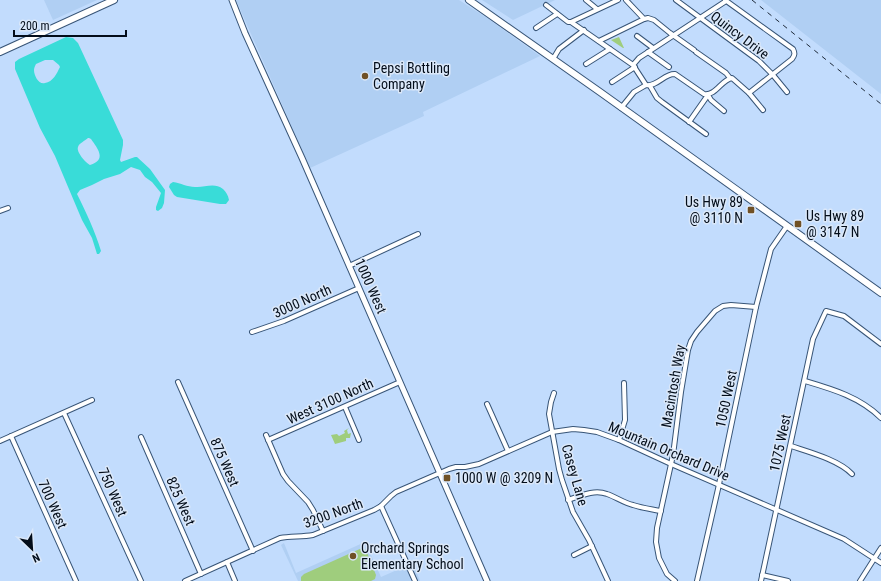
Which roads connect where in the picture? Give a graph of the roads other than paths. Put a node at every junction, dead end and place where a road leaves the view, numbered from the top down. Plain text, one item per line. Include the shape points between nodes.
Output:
1 (114, 0) edge
2 (232, 0) edge
3 (469, 0) edge
4 (586, 0) edge
5 (618, 0) edge
6 (626, 0) edge
7 (676, 0) edge
8 (726, 0) edge
9 (546, 5) dead end
10 (597, 9) junction
11 (557, 14) junction
12 (700, 18) junction
13 (644, 19) junction
14 (571, 22) junction
15 (536, 28) dead end
16 (584, 30) junction
17 (674, 35) junction
18 (637, 36) dead end
19 (599, 41) junction
20 (653, 48) junction
21 (610, 49) junction
22 (0, 52) edge
23 (648, 52) junction
24 (553, 59) junction
25 (586, 64) dead end
26 (634, 66) junction
27 (669, 67) dead end
28 (772, 75) junction
29 (730, 78) junction
30 (612, 82) dead end
31 (648, 85) junction
32 (787, 92) dead end
33 (749, 93) junction
34 (708, 95) junction
35 (621, 108) junction
36 (763, 110) dead end
37 (724, 111) dead end
38 (689, 122) junction
39 (706, 134) dead end
40 (8, 208) dead end
41 (0, 211) edge
42 (786, 226) junction
43 (418, 234) dead end
44 (349, 266) junction
45 (359, 288) junction
46 (881, 293) edge
47 (756, 307) junction
48 (252, 332) dead end
49 (881, 344) edge
50 (804, 381) junction
51 (178, 382) dead end
52 (400, 382) junction
53 (624, 383) dead end
54 (554, 393) dead end
55 (92, 400) dead end
56 (486, 404) dead end
57 (345, 407) junction
58 (64, 413) junction
59 (881, 418) edge
60 (552, 432) junction
61 (266, 435) dead end
62 (11, 436) junction
63 (141, 437) dead end
64 (268, 440) junction
65 (359, 440) dead end
66 (619, 440) junction
67 (0, 441) edge
68 (791, 446) junction
69 (508, 451) junction
70 (671, 464) junction
71 (440, 473) junction
72 (852, 474) dead end
73 (719, 484) junction
74 (568, 500) junction
75 (381, 506) junction
76 (776, 509) junction
77 (661, 511) junction
78 (323, 531) junction
79 (592, 546) junction
80 (881, 548) edge
81 (253, 551) junction
82 (574, 555) dead end
83 (874, 558) junction
84 (227, 562) junction
85 (881, 563) edge
86 (201, 574) junction
87 (762, 575) junction
88 (76, 581) edge
89 (141, 581) edge
90 (185, 581) edge
91 (235, 581) edge
92 (415, 581) edge
93 (488, 581) edge
94 (608, 581) edge
95 (675, 581) edge
96 (697, 581) edge
97 (761, 581) edge
98 (788, 581) edge
99 (860, 581) edge

1 - 22 main road
2 - 44 street, 1000 West
3 - 24 main road
4 - 10 street
5 - 10 street
6 - 13 street
7 - 12 street, Quincy Drive
8 - 12 street
8 - 28 street via 793,49 794,56
9 - 11 street
10 - 14 street
11 - 14 street
11 - 15 street
12 - 17 street
12 - 28 street, Quincy Drive via 759,61
13 - 17 street via 651,18
13 - 19 street
14 - 16 street
16 - 19 street
16 - 24 street via 559,49
17 - 20 street
17 - 29 street
18 - 20 street
19 - 21 street
20 - 23 street
21 - 25 street
21 - 26 street
23 - 26 street via 638,58
23 - 27 street
24 - 35 main road
26 - 30 street
26 - 31 street
28 - 32 street, Quincy Drive
28 - 33 street
29 - 33 street via 736,80
29 - 34 street
31 - 34 street via 675,74
31 - 35 street via 634,92
31 - 38 street via 657,98
33 - 36 street
34 - 37 street
34 - 38 street
35 - 42 main road
38 - 39 street
40 - 41 street
42 - 46 main road
42 - 47 street, 1050 West via 771,249
43 - 44 street
44 - 45 street, 1000 West
45 - 48 street, 3000 North
45 - 52 street, 1000 West
47 - 70 street, Macintosh Way via 731,305 715,311 691,341 680,392
47 - 73 street, 1050 West
49 - 50 street, 1075 West via 844,316 826,311 813,339
50 - 59 street via 853,398
50 - 68 street, 1075 West
51 - 81 street, 875 West
52 - 57 street, West 3100 North
52 - 71 street, 1000 West
53 - 66 street via 626,420
54 - 60 street, Casey Lane via 549,409
55 - 58 street
56 - 69 street
57 - 64 street, West 3100 North
57 - 65 street
58 - 62 street
58 - 89 street, 750 West
60 - 66 street, Mountain Orchard Drive via 584,430
60 - 69 street, Mountain Orchard Drive
60 - 74 street, Casey Lane
61 - 64 street
62 - 67 street
62 - 88 street, 700 West
63 - 86 street, 825 West
64 - 78 street via 283,474 314,510
66 - 70 street, Mountain Orchard Drive
68 - 72 street via 821,456 847,468
68 - 76 street, 1075 West
69 - 71 street, Mountain Orchard Drive via 473,466 449,469
70 - 73 street, Mountain Orchard Drive
70 - 77 street, Macintosh Way
71 - 75 street, 3200 North via 396,492
71 - 93 street, 1000 West
73 - 76 street, Mountain Orchard Drive
73 - 96 street, 1050 West
74 - 77 street via 588,493 601,492 633,505
74 - 79 street, Casey Lane
75 - 78 street, 3200 North
75 - 92 street
76 - 83 street, Mountain Orchard Drive via 844,538
76 - 87 street, 1075 West
77 - 95 street, Macintosh Way via 656,542 659,558
78 - 81 street, 3200 North via 305,537 280,538
79 - 82 street
79 - 94 street, Casey Lane
80 - 83 street
81 - 84 street, 3200 North
83 - 85 street, Mountain Orchard Drive
83 - 99 street
84 - 86 street, 3200 North
84 - 91 street
86 - 90 street, 3200 North
87 - 97 street, 1075 West
87 - 98 street

